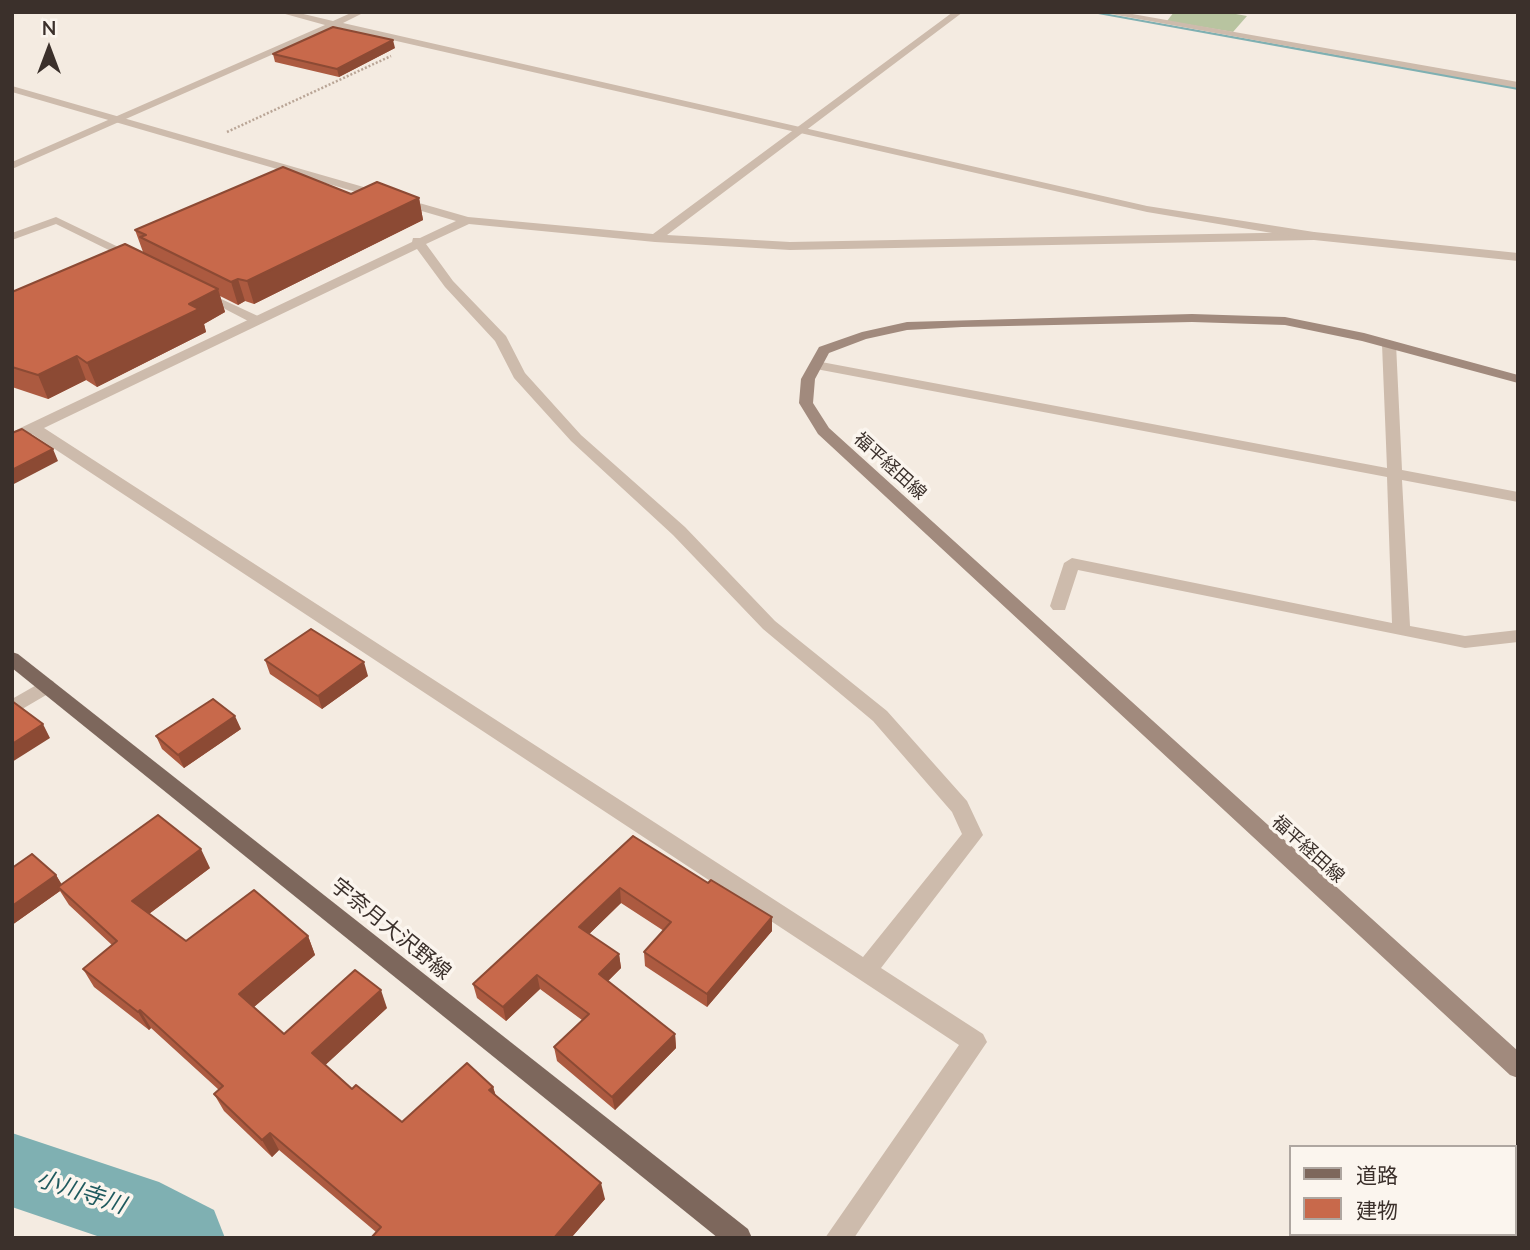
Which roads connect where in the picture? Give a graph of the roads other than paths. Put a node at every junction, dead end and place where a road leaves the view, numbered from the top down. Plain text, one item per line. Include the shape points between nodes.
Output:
1 (282, 12) edge
2 (361, 12) edge
3 (959, 12) edge
4 (1104, 12) edge
5 (334, 24) junction
6 (1518, 85) edge
7 (12, 89) edge
8 (117, 120) junction
9 (799, 131) junction
10 (12, 166) edge
11 (467, 220) junction
12 (1314, 236) junction
13 (12, 237) edge
14 (654, 238) junction
15 (418, 241) junction
16 (1518, 257) edge
17 (139, 261) edge
18 (197, 290) edge
19 (256, 320) junction
20 (1389, 344) junction
21 (816, 365) junction
22 (1518, 379) edge
23 (33, 428) junction
24 (12, 438) edge
25 (1394, 474) junction
26 (1518, 497) edge
27 (1059, 606) dead end
28 (1401, 631) junction
29 (1518, 636) edge
30 (12, 658) edge
31 (47, 686) junction
32 (12, 708) edge
33 (865, 971) junction
34 (1518, 1067) edge
35 (739, 1238) edge
36 (838, 1238) edge

1 - 5 street
2 - 5 street
3 - 9 street
4 - 6 street
5 - 8 street
5 - 9 street
7 - 8 street
8 - 10 street
8 - 11 street
9 - 12 street via 1147,209
9 - 14 street
11 - 14 street
11 - 15 street
12 - 14 street via 790,246
12 - 16 street
13 - 17 lane via 56,220
15 - 19 street
15 - 33 street via 449,284 501,339 519,375 576,438 679,531 769,625 880,716 960,807 973,835
18 - 19 lane
19 - 23 street
20 - 21 main road via 1285,321 1192,318 962,323 907,326 862,336 824,350
20 - 22 main road
20 - 25 street
21 - 25 street
21 - 34 main road, 福平経田線 via 808,379 806,403 823,431
23 - 24 street
23 - 33 street
25 - 26 street
25 - 28 street
27 - 28 street via 1072,563
28 - 29 street via 1465,642
30 - 31 main road, 宇奈月大沢野線
31 - 32 street
31 - 35 main road, 宇奈月大沢野線
33 - 36 street via 975,1042

